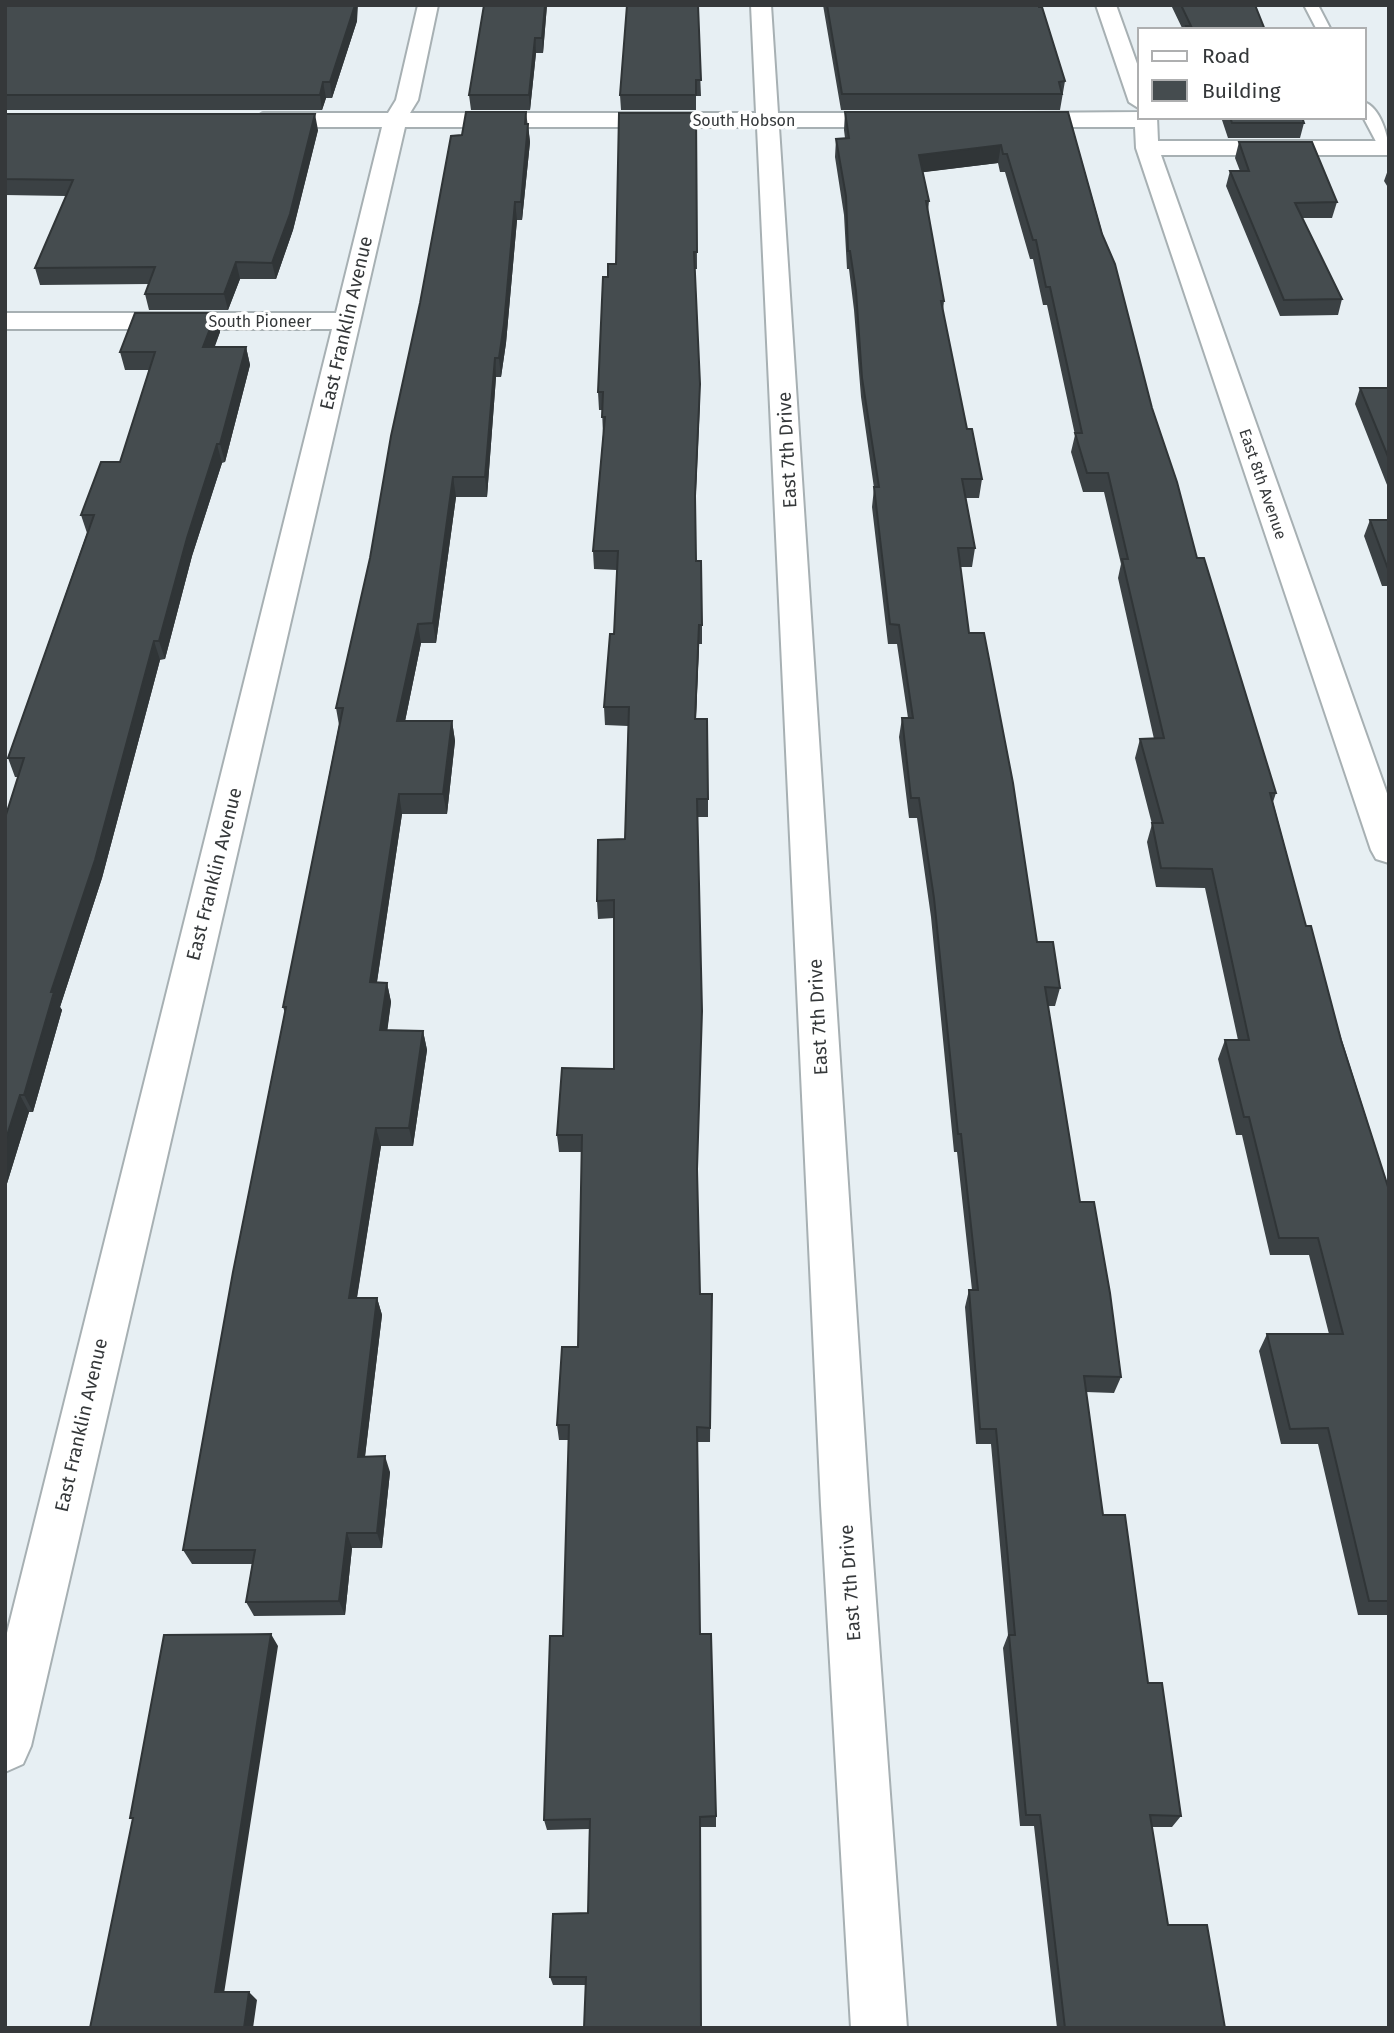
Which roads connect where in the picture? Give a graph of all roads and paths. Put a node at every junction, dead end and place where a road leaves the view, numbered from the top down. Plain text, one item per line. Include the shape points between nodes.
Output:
1 (428, 5) edge
2 (761, 5) edge
3 (1105, 5) edge
4 (1311, 5) edge
5 (1323, 28) edge
6 (1138, 102) edge
7 (1366, 110) edge
8 (238, 120) edge
9 (395, 120) junction
10 (768, 120) junction
11 (917, 120) edge
12 (998, 120) edge
13 (1145, 122) edge
14 (1388, 148) edge
15 (5, 321) edge
16 (347, 321) junction
17 (1389, 850) edge
18 (5, 1745) edge
19 (879, 2028) edge

1 - 9 street, East Franklin Avenue via 407,100
2 - 10 street, East 7th Drive
3 - 6 street, East 8th Avenue
4 - 5 lane
7 - 14 lane
8 - 9 street, South Hobson
9 - 10 street, South Hobson
9 - 16 street, East Franklin Avenue
10 - 11 street, South Hobson
10 - 19 street, East 7th Drive via 845,1505
12 - 13 street
13 - 14 street
13 - 17 street, East 8th Avenue
15 - 16 street, South Pioneer
16 - 18 street, East Franklin Avenue

